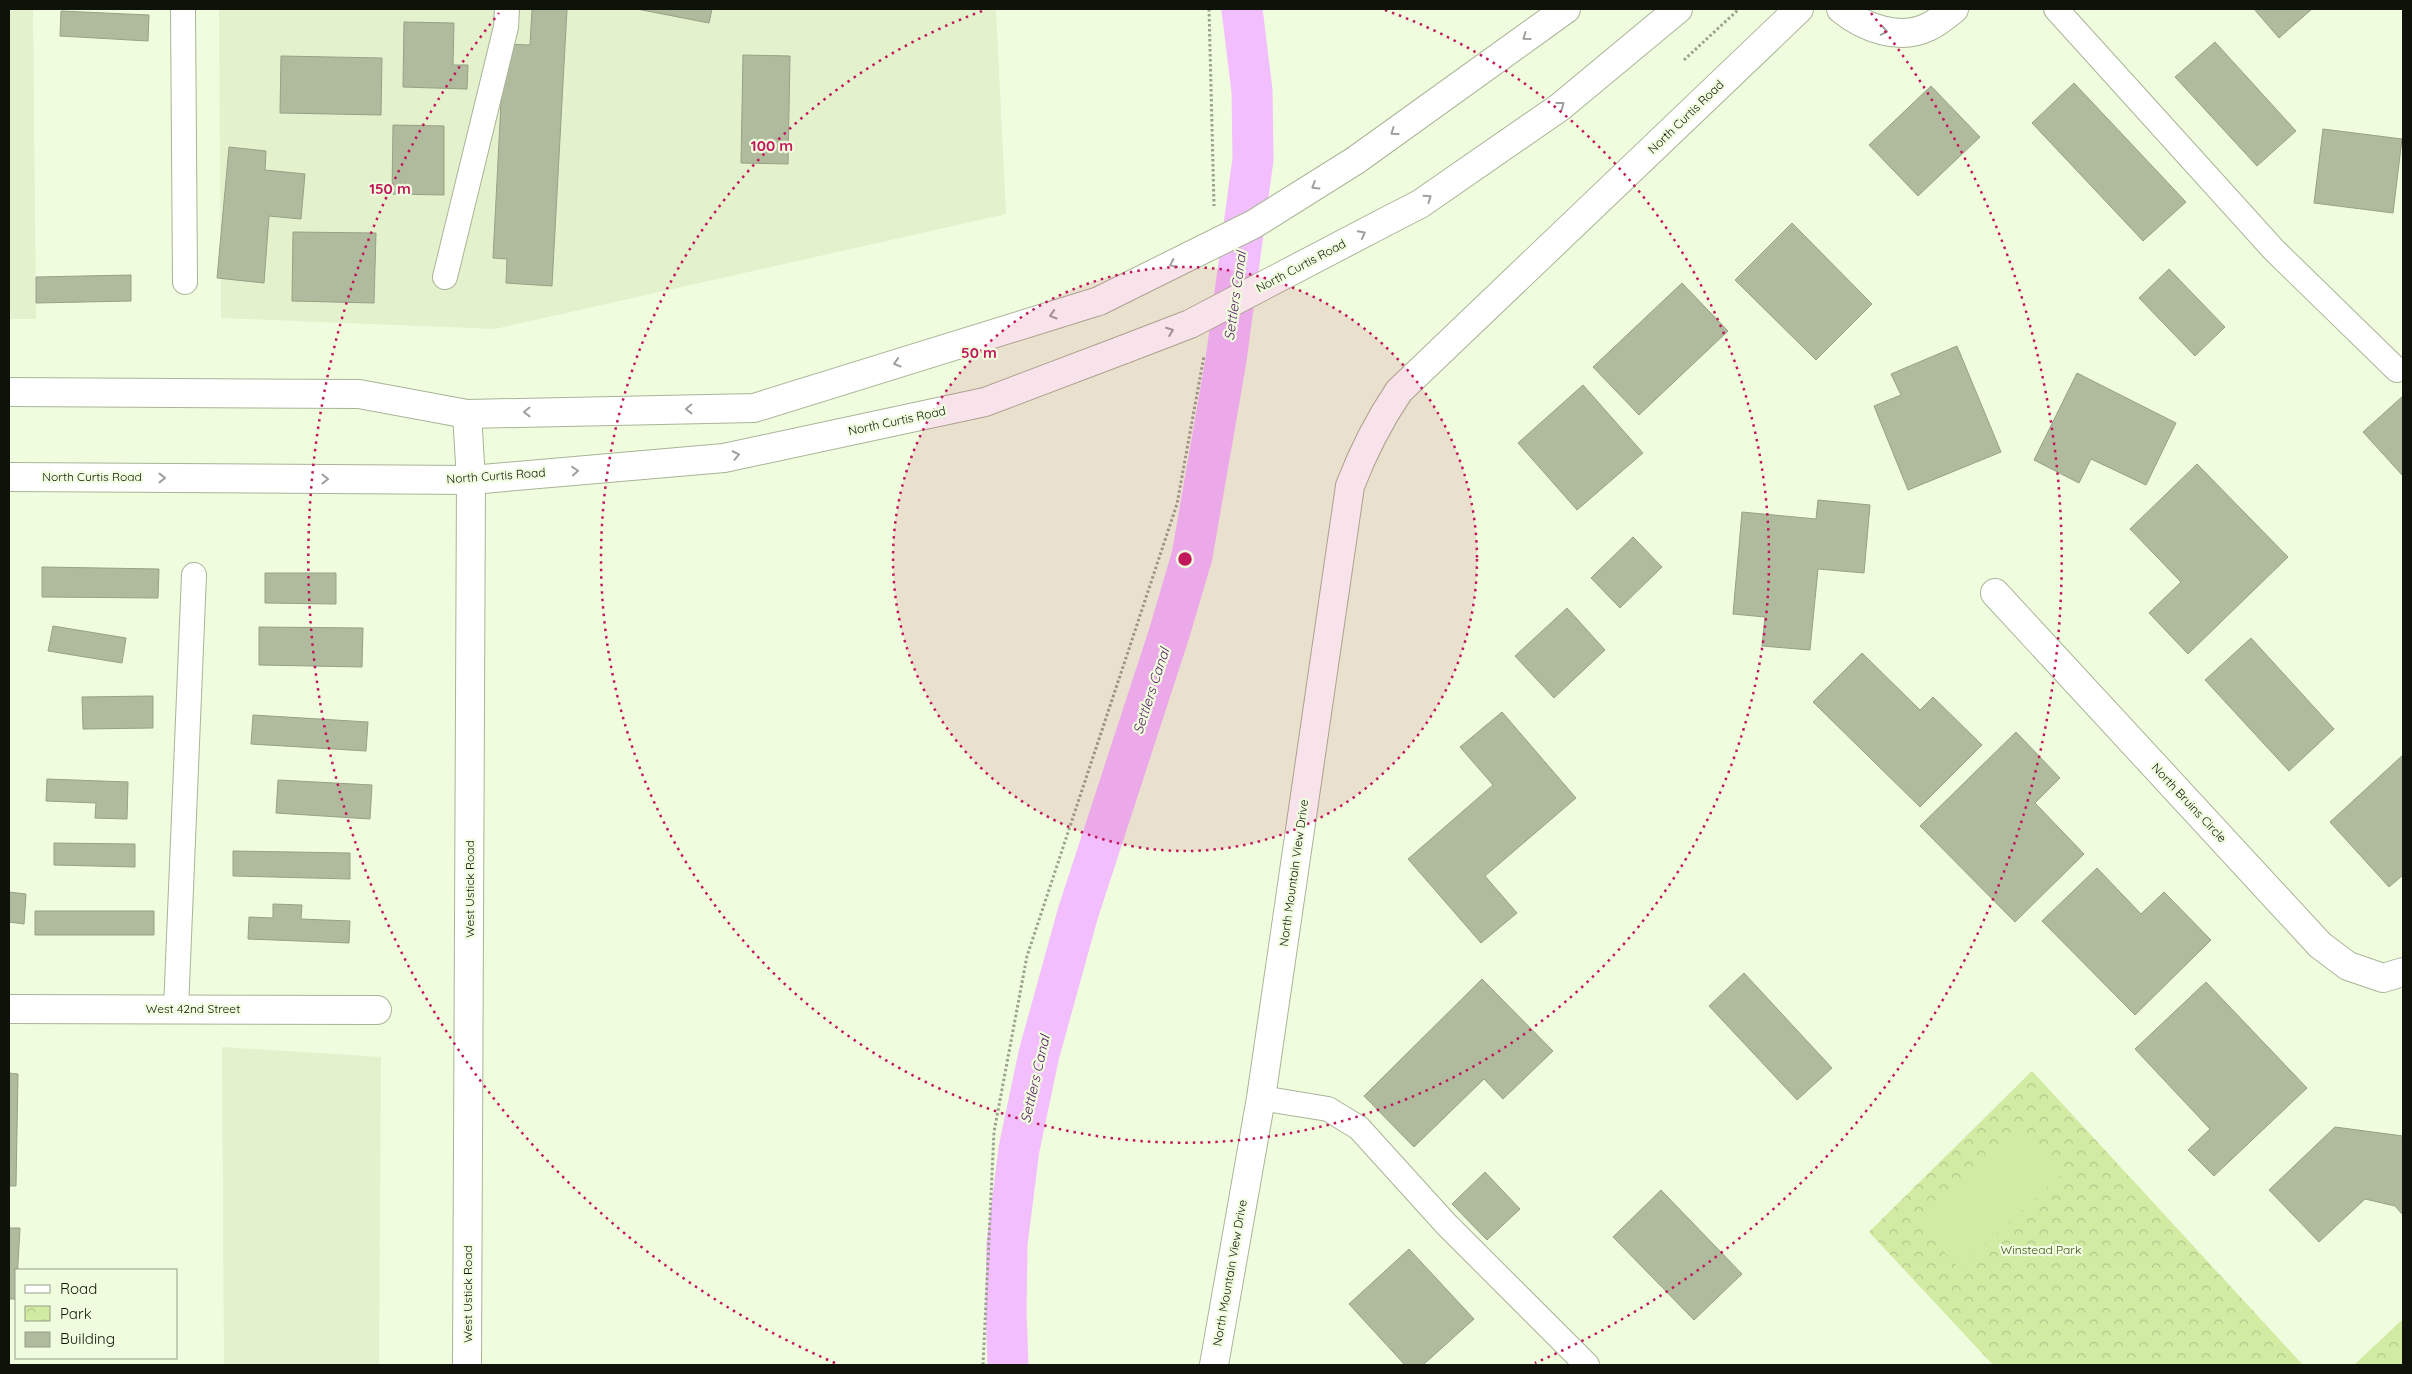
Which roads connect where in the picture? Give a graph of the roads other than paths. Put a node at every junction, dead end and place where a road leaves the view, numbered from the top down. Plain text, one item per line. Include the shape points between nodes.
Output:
1 (182, 9) edge
2 (506, 9) edge
3 (1566, 9) edge
4 (1678, 9) edge
5 (1799, 9) edge
6 (1841, 9) edge
7 (1954, 9) edge
8 (2056, 9) edge
9 (445, 277) dead end
10 (185, 282) dead end
11 (2397, 370) dead end
12 (1399, 391) joint
13 (9, 392) edge
14 (467, 414) junction
15 (9, 477) edge
16 (471, 480) junction
17 (194, 575) dead end
18 (1995, 593) dead end
19 (2403, 972) edge
20 (9, 1009) edge
21 (176, 1009) junction
22 (377, 1010) dead end
23 (1261, 1098) junction
24 (467, 1365) edge
25 (1214, 1365) edge
26 (1587, 1365) edge

1 - 10 lane
2 - 9 lane via 506,27
3 -> 14 main road, bridge via 1356,160 1254,224 1099,301 754,408
16 -> 4 main road, North Curtis Road, bridge via 724,458 985,402 1190,324 1420,204 1560,106
5 - 12 main road, North Curtis Road
6 -> 7 main road via 1880,32 1910,33 1929,27
8 - 11 lane via 2274,250
12 - 23 main road, North Mountain View Drive via 1365,447 1350,486
13 - 14 main road via 359,394
14 - 16 main road, West Ustick Road
15 -> 16 main road, North Curtis Road
16 - 24 main road, West Ustick Road
17 - 21 lane
18 - 19 main road, North Bruins Circle via 2320,945 2348,966 2383,978
20 - 21 main road, West 42nd Street
21 - 22 main road, West 42nd Street
23 - 25 main road, North Mountain View Drive
23 - 26 lane via 1328,1110 1359,1128 1446,1224

